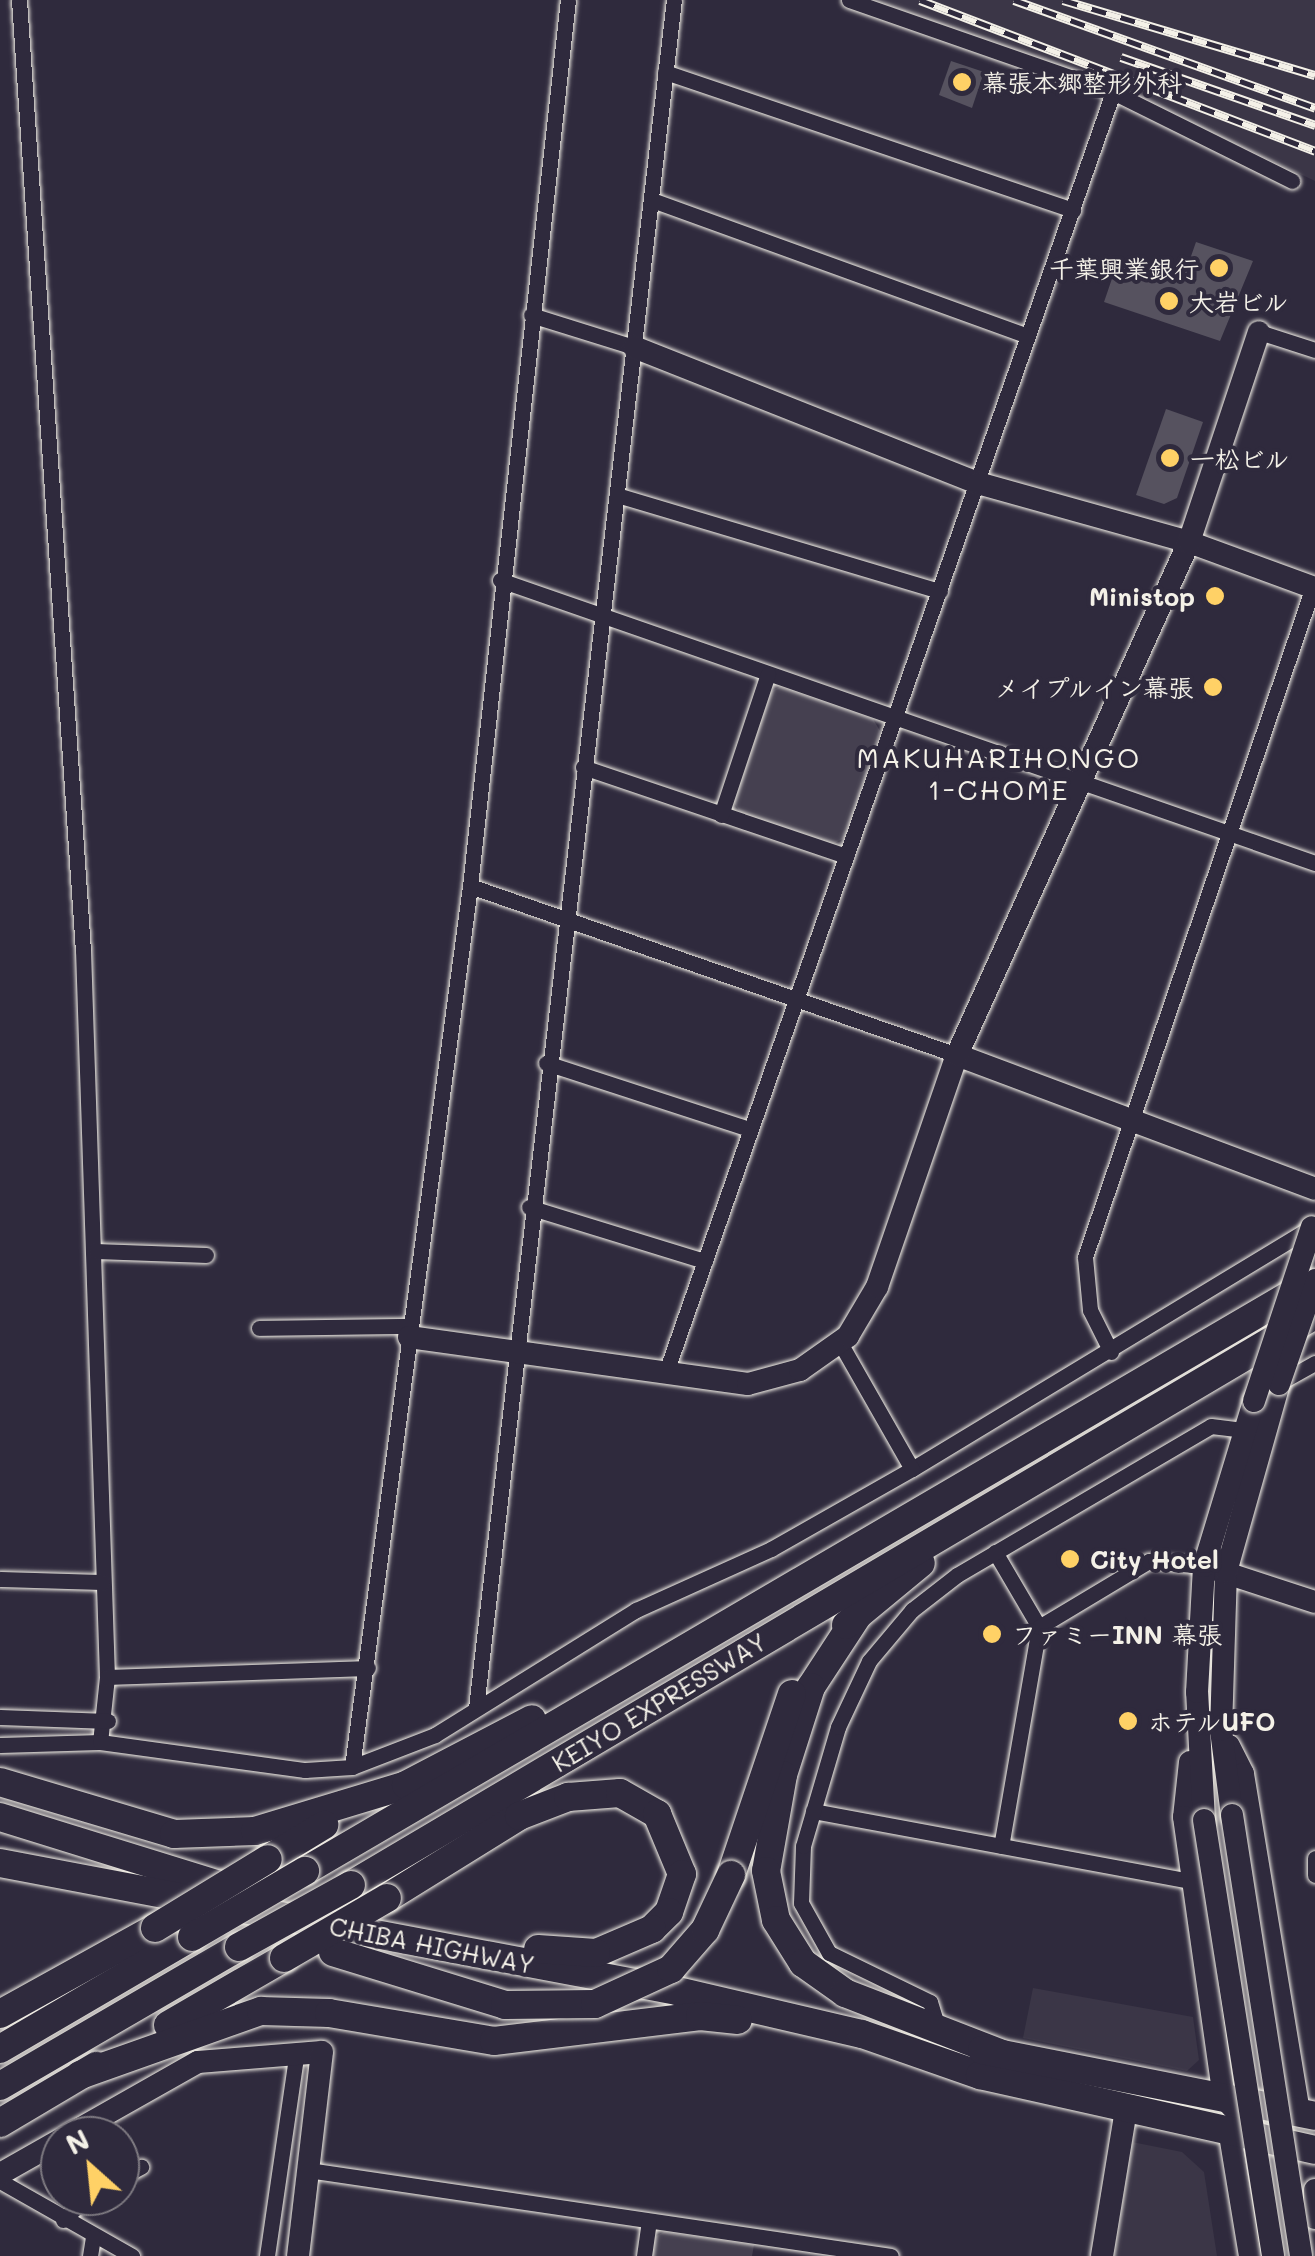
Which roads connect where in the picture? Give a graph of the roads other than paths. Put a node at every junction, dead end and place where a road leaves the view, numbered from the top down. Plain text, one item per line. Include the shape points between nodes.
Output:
1 (18, 0) edge
2 (568, 0) edge
3 (674, 0) edge
4 (849, 0) edge
5 (0, 39) edge
6 (20, 40) junction
7 (665, 72) junction
8 (1114, 92) junction
9 (1292, 181) dead end
10 (652, 200) junction
11 (1074, 210) junction
12 (532, 315) junction
13 (1260, 332) joint
14 (1027, 336) junction
15 (634, 348) junction
16 (1315, 350) edge
17 (978, 483) junction
18 (617, 495) junction
19 (1189, 542) junction
20 (500, 580) junction
21 (1314, 587) edge
22 (940, 591) junction
23 (602, 617) junction
24 (768, 674) junction
25 (894, 718) junction
26 (584, 767) junction
27 (1078, 781) junction
28 (720, 815) junction
29 (1234, 836) junction
30 (846, 856) junction
31 (1315, 863) edge
32 (470, 886) junction
33 (563, 922) junction
34 (796, 997) junction
35 (956, 1055) junction
36 (546, 1062) junction
37 (1131, 1119) junction
38 (749, 1129) junction
39 (1315, 1189) edge
40 (529, 1207) junction
41 (1313, 1223) edge
42 (96, 1251) junction
43 (206, 1255) dead end
44 (705, 1261) junction
45 (1315, 1280) edge
46 (1315, 1314) edge
47 (258, 1328) dead end
48 (409, 1331) junction
49 (840, 1343) junction
50 (512, 1349) junction
51 (1112, 1352) junction
52 (1315, 1363) edge
53 (665, 1375) junction
54 (1279, 1384) junction
55 (1246, 1430) junction
56 (912, 1469) junction
57 (1008, 1495) junction
58 (995, 1552) junction
59 (1215, 1569) junction
60 (0, 1579) edge
61 (102, 1582) junction
62 (1315, 1602) edge
63 (860, 1612) junction
64 (1039, 1627) junction
65 (704, 1639) junction
66 (368, 1668) junction
67 (107, 1677) junction
68 (476, 1708) junction
69 (0, 1717) edge
70 (108, 1721) junction
71 (1221, 1730) junction
72 (1197, 1740) junction
73 (100, 1742) junction
74 (0, 1746) edge
75 (352, 1767) junction
76 (0, 1782) edge
77 (359, 1803) junction
78 (813, 1811) junction
79 (0, 1817) edge
80 (1001, 1846) junction
81 (1315, 1858) edge
82 (0, 1863) edge
83 (1315, 1875) edge
84 (1192, 1880) junction
85 (0, 1881) edge
86 (145, 1892) junction
87 (222, 1902) junction
88 (369, 1934) junction
89 (0, 2014) edge
90 (793, 2017) junction
91 (938, 2028) junction
92 (862, 2034) junction
93 (0, 2049) edge
94 (297, 2051) junction
95 (1000, 2053) junction
96 (80, 2075) junction
97 (0, 2086) edge
98 (1224, 2098) junction
99 (1126, 2109) junction
100 (1307, 2114) edge
101 (102, 2116) edge
102 (0, 2123) edge
103 (1230, 2135) junction
104 (1266, 2142) junction
105 (1315, 2150) edge
106 (40, 2153) edge
107 (308, 2170) junction
108 (0, 2178) edge
109 (1315, 2190) edge
110 (67, 2216) edge
111 (1315, 2218) edge
112 (63, 2220) junction
113 (649, 2220) junction
114 (93, 2236) junction
115 (90, 2256) edge
116 (132, 2256) edge
117 (267, 2256) edge
118 (298, 2256) edge
119 (644, 2256) edge
120 (891, 2256) edge
121 (1102, 2256) edge
122 (1250, 2256) edge
123 (1273, 2256) edge
124 (1301, 2256) edge

1 - 6 street
2 - 12 street
3 - 7 street
4 - 8 street
5 - 6 street
6 - 42 street via 32,118
7 - 10 street
7 - 11 street
8 - 9 street
8 - 11 street
10 - 14 street
10 - 15 street
11 - 14 street
12 - 15 street
12 - 20 street
13 - 16 street
13 - 19 street
14 - 17 street
15 - 17 street
15 - 18 street
17 - 19 street
17 - 22 street
18 - 22 street
18 - 23 street
19 - 21 street
19 - 27 street
20 - 23 street
20 - 32 street
21 - 29 street
22 - 25 street
23 - 24 street
23 - 26 street
24 - 25 street
24 - 28 street
25 - 27 street
25 - 30 street
26 - 28 street
26 - 33 street
27 - 29 street
27 - 35 street
28 - 30 street
29 - 31 street
29 - 37 street
30 - 34 street
32 - 33 street
32 - 48 street
33 - 34 street
33 - 36 street
34 - 35 street
34 - 38 street
35 - 37 street
35 - 49 street via 877,1286
36 - 38 street
36 - 40 street
37 - 39 street
37 - 51 street via 1085,1256 1090,1310
38 - 44 street
40 - 44 street
40 - 50 street
41 - 51 street
41 - 55 street, bridge
42 - 43 street
42 - 61 street
44 - 53 street
45 - 54 street, bridge
45 - 65 highway, KEIYO EXPRESSWAY
46 - 57 highway, KEIYO EXPRESSWAY
47 - 48 street
48 - 50 street
48 - 66 street
49 - 53 street via 800,1370 748,1384
49 - 56 street
50 - 53 street
50 - 68 street
51 - 56 street
52 - 54 street
54 - 59 street
55 - 58 street via 1211,1426
55 - 59 street
56 - 68 street via 770,1549 636,1610
57 - 63 highway via 990,1519
57 - 97 highway, KEIYO EXPRESSWAY, bridge
58 - 64 street
58 - 78 street via 912,1610 869,1661 838,1726
59 - 62 street
59 - 64 street via 1148,1561
59 - 71 street
59 - 72 street
60 - 61 street
61 - 67 street
63 - 87 highway, bridge via 817,1656 780,1718 732,1875 705,1930 671,1969 596,2004 506,2005 332,1952 245,1920
63 - 91 highway via 820,1672 796,1726 770,1841 768,1893 803,1963 844,1993
64 - 80 street
65 - 77 highway via 659,1652
65 - 93 highway, KEIYO EXPRESSWAY, bridge
66 - 67 street
66 - 75 street
67 - 70 street
68 - 75 street via 436,1735
69 - 70 street
70 - 73 street
71 - 100 street via 1243,1774
71 - 124 street, bridge
72 - 84 street via 1184,1801
72 - 123 street, bridge
73 - 74 street
73 - 75 street via 272,1768
76 - 77 highway via 149,1828 205,1836 285,1826
77 - 89 highway, bridge
78 - 80 street
78 - 91 street via 798,1866 816,1938 843,1965 930,2002
79 - 88 highway
80 - 84 street
81 - 83 street
82 - 86 highway, CHIBA HIGHWAY
84 - 98 street
85 - 86 highway
86 - 87 highway, CHIBA HIGHWAY
87 - 88 highway, CHIBA HIGHWAY
88 - 90 highway, CHIBA HIGHWAY
88 - 96 highway, bridge via 596,1953 652,1929 669,1912 682,1874 657,1814 620,1793 597,1792 519,1816
90 - 92 highway, CHIBA HIGHWAY
90 - 96 highway via 770,2024 700,2016 494,2041 329,2013 261,2010
91 - 95 highway
92 - 95 highway, CHIBA HIGHWAY
92 - 99 highway, CHIBA HIGHWAY via 980,2075
94 - 101 street via 198,2062
94 - 107 street via 325,2058
94 - 117 street
95 - 98 highway, CHIBA HIGHWAY
96 - 102 highway
98 - 100 highway, CHIBA HIGHWAY
98 - 104 street
99 - 103 highway, CHIBA HIGHWAY
99 - 121 street
103 - 104 highway, CHIBA HIGHWAY
103 - 122 street
104 - 105 highway, CHIBA HIGHWAY
106 - 108 street
107 - 113 street
107 - 118 street
108 - 112 street
109 - 111 street
110 - 112 street
112 - 114 street
113 - 119 street
113 - 120 street
114 - 115 street
114 - 116 street

